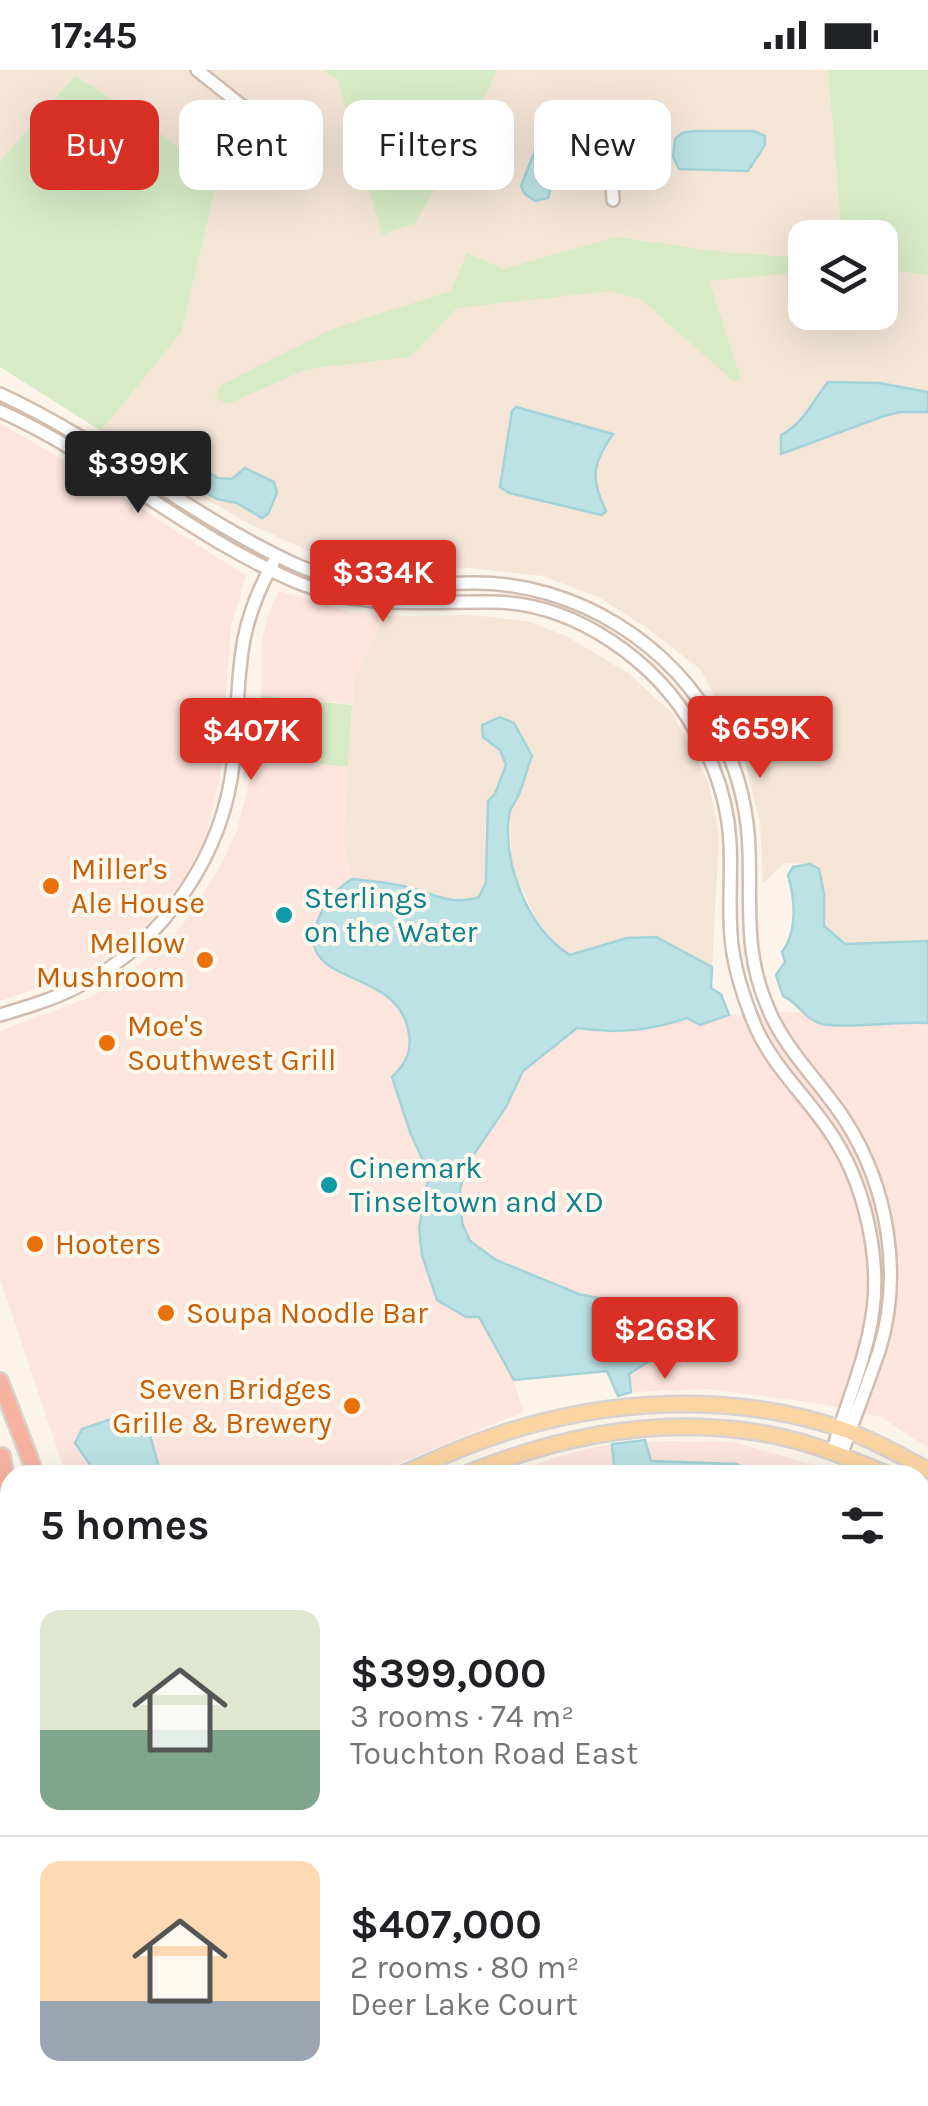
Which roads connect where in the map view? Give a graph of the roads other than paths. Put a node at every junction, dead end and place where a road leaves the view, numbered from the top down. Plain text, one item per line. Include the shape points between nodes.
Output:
1 (198, 70) edge
2 (235, 100) edge
3 (612, 190) edge
4 (613, 200) dead end
5 (0, 394) edge
6 (0, 411) edge
7 (116, 459) junction
8 (107, 473) junction
9 (278, 554) junction
10 (270, 569) junction
11 (629, 632) junction
12 (642, 642) junction
13 (618, 645) junction
14 (632, 656) junction
15 (749, 842) junction
16 (730, 843) junction
17 (0, 1015) edge
18 (801, 1067) junction
19 (788, 1080) junction
20 (879, 1193) junction
21 (862, 1207) junction
22 (884, 1212) junction
23 (0, 1381) edge
24 (844, 1430) junction
25 (836, 1455) junction
26 (32, 1465) edge
27 (424, 1465) edge
28 (492, 1465) edge
29 (863, 1465) edge
30 (918, 1465) edge

1 - 2 street
3 - 4 street
5 - 7 street
6 - 8 street
7 - 8 street
7 - 9 street
8 - 10 street
9 - 10 street
9 - 11 street via 360,582 517,586 574,602
10 - 13 street via 314,589 377,604 514,604 578,623
10 - 17 street via 243,634 230,782 200,868 172,910 121,960 65,993
11 - 12 street
11 - 13 street
12 - 14 street
12 - 15 street via 683,681 719,732 743,796
13 - 14 street
14 - 16 street via 697,734 723,797
15 - 16 street
15 - 18 street via 753,962 777,1029
16 - 19 street via 730,929 739,980 756,1027
18 - 19 street
18 - 20 street via 848,1125
19 - 21 street via 840,1148
20 - 21 street
20 - 22 street
21 - 22 street
21 - 24 street via 874,1310
22 - 24 street via 888,1313 880,1349
23 - 26 highway
24 - 25 street
24 - 27 main road via 736,1408 659,1404 561,1416
24 - 30 main road
25 - 28 main road via 777,1436 645,1428 567,1439
25 - 29 main road

